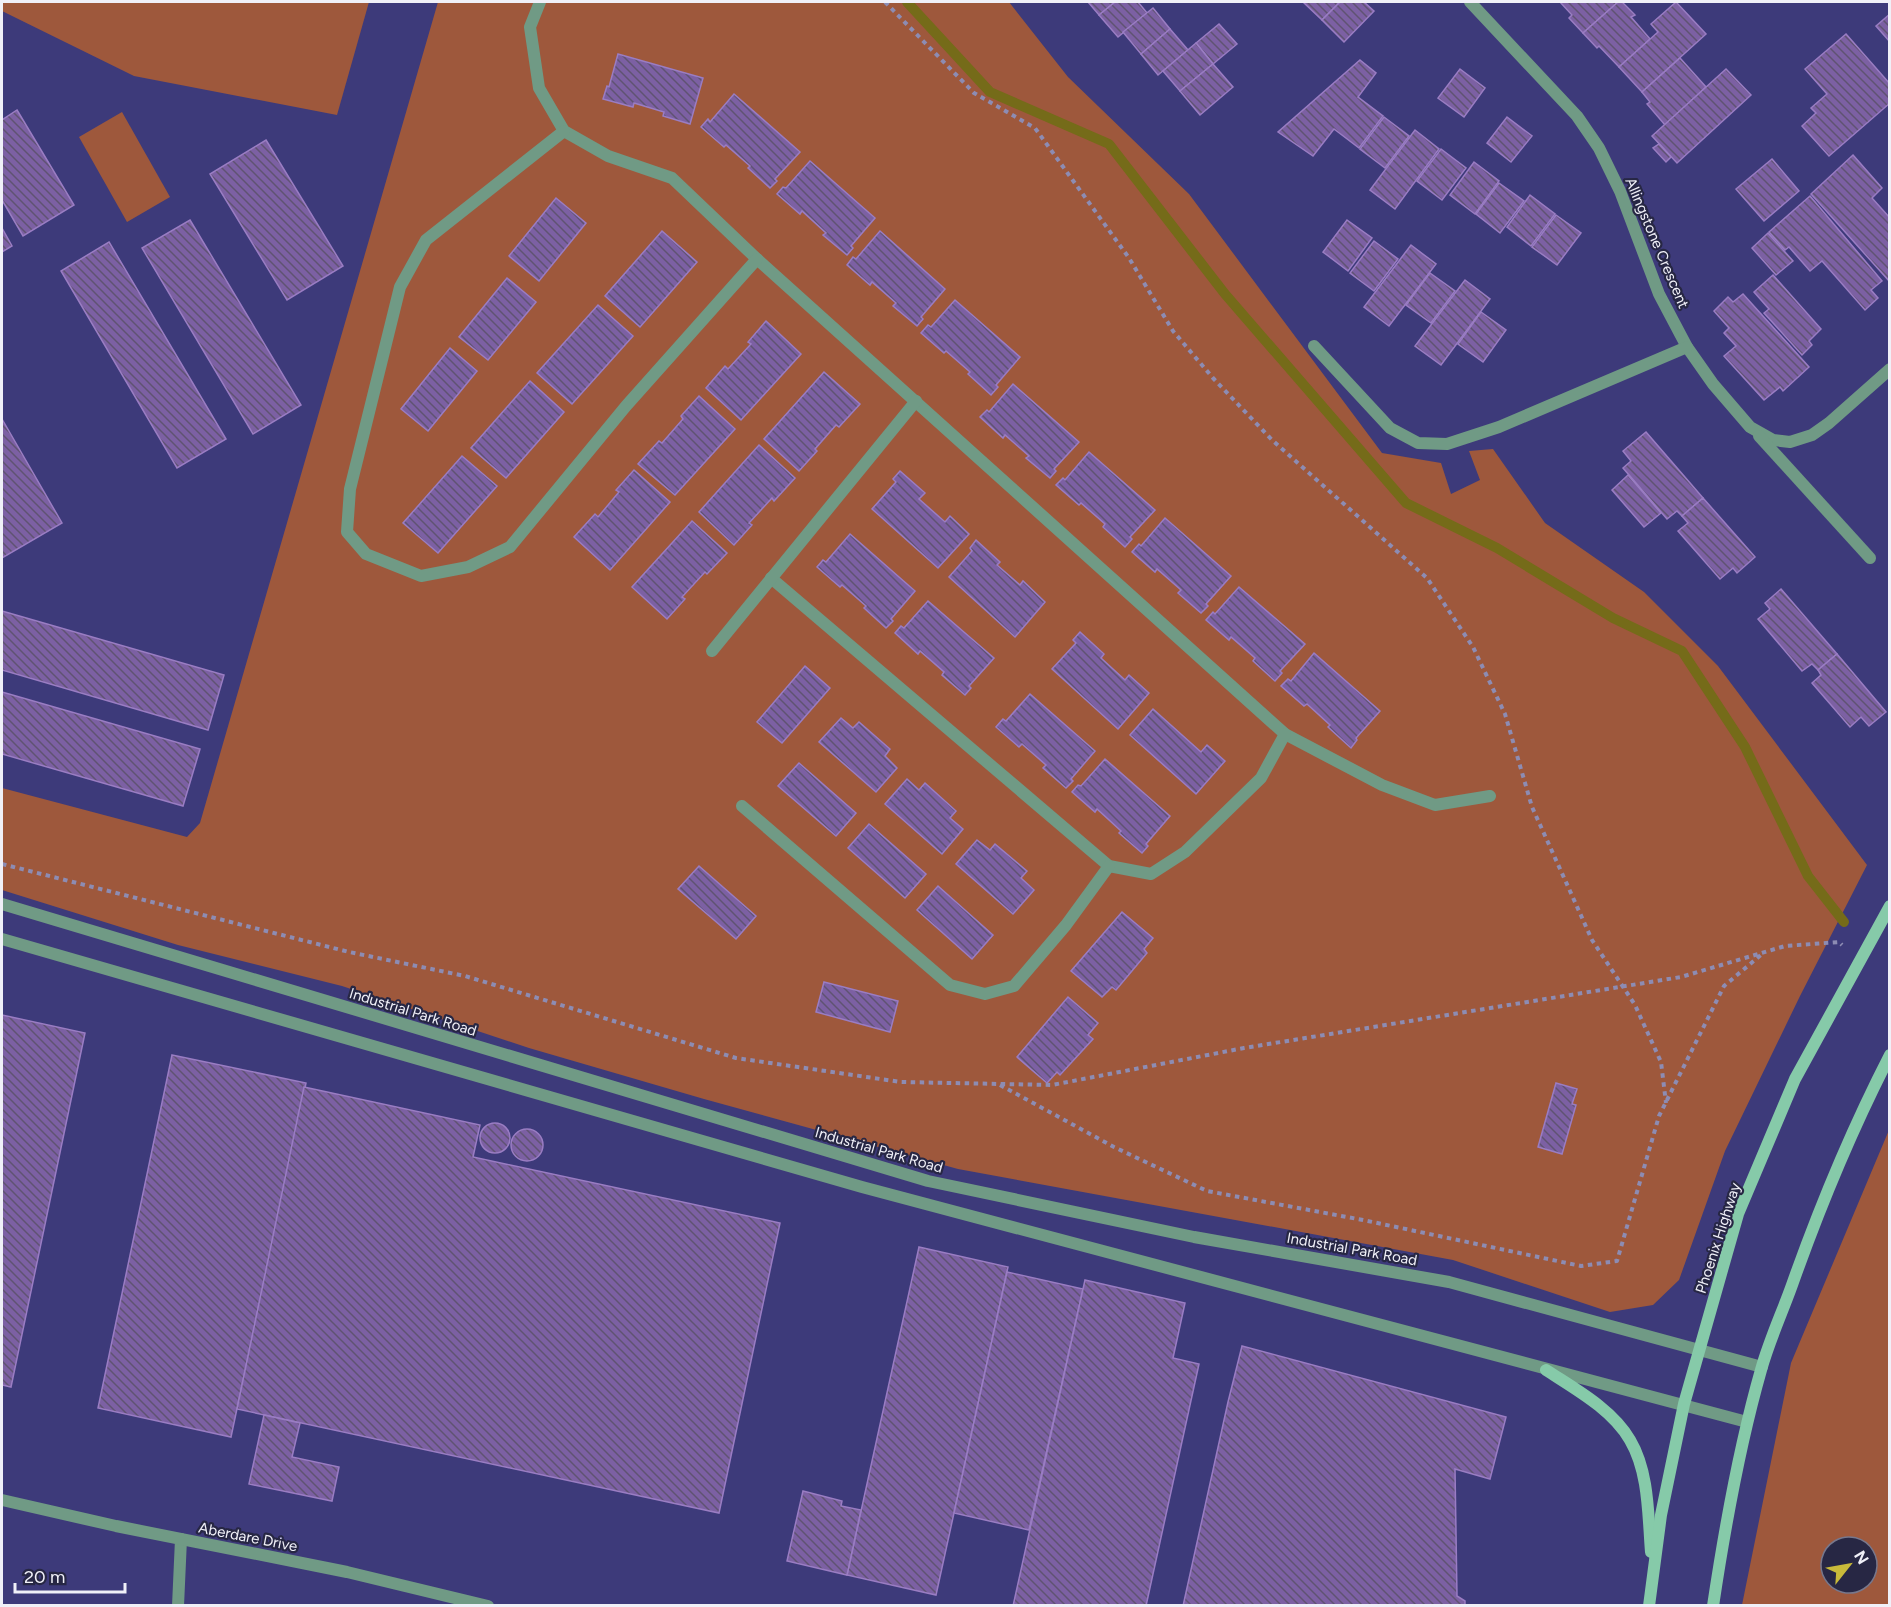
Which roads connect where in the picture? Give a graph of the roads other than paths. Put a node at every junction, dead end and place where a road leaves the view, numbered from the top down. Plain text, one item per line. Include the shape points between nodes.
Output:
1 (540, 2) edge
2 (1470, 2) edge
3 (564, 131) junction
4 (757, 260) junction
5 (1314, 346) dead end
6 (1687, 347) junction
7 (1890, 369) edge
8 (915, 401) junction
9 (1750, 427) junction
10 (1870, 558) dead end
11 (771, 578) junction
12 (712, 651) dead end
13 (1285, 734) junction
14 (1491, 796) dead end
15 (742, 806) dead end
16 (1108, 866) junction
17 (2, 904) edge
18 (1890, 906) edge
19 (2, 939) edge
20 (1890, 1055) edge
21 (1698, 1350) junction
22 (1762, 1367) junction
23 (1546, 1370) junction
24 (1684, 1404) junction
25 (1747, 1422) junction
26 (2, 1500) edge
27 (181, 1539) junction
28 (1652, 1577) junction
29 (178, 1605) edge
30 (489, 1605) edge
31 (1648, 1605) edge
32 (1713, 1605) edge

1 - 3 street via 530,27 539,88
2 - 6 street, Allingstone Crescent via 1577,117 1599,148 1620,191 1659,294
3 - 4 street via 608,156 672,178
3 - 4 street via 426,240 400,287 350,489 346,532 366,554 421,576 468,567 510,547 626,406
4 - 8 street
5 - 6 street via 1390,428 1418,443 1447,444 1499,427
6 - 9 street, Allingstone Crescent
7 - 9 street, Allingstone Crescent via 1812,435 1790,442 1773,440
8 - 11 street
8 - 13 street
9 - 10 street
11 - 12 street
11 - 16 street
13 - 14 street via 1382,785 1435,805
13 - 16 street via 1261,778 1185,852 1151,874
15 - 16 street via 950,985 985,994 1014,986 1066,925
17 - 21 street, Industrial Park Road via 928,1181 1194,1237 1449,1282
18 - 21 main road, Phoenix Highway via 1791,1090 1738,1214
19 - 23 street via 862,1187
20 - 22 main road via 1858,1118 1814,1225
21 - 22 street, Industrial Park Road
21 - 24 main road, Phoenix Highway
22 - 25 main road
23 - 24 street
23 - 28 main road via 1581,1392 1630,1439 1641,1466 1648,1502
24 - 25 street
24 - 28 main road, Phoenix Highway
25 - 32 main road
26 - 27 street, Aberdare Drive
27 - 29 street
27 - 30 street, Aberdare Drive
28 - 31 main road, Phoenix Highway

